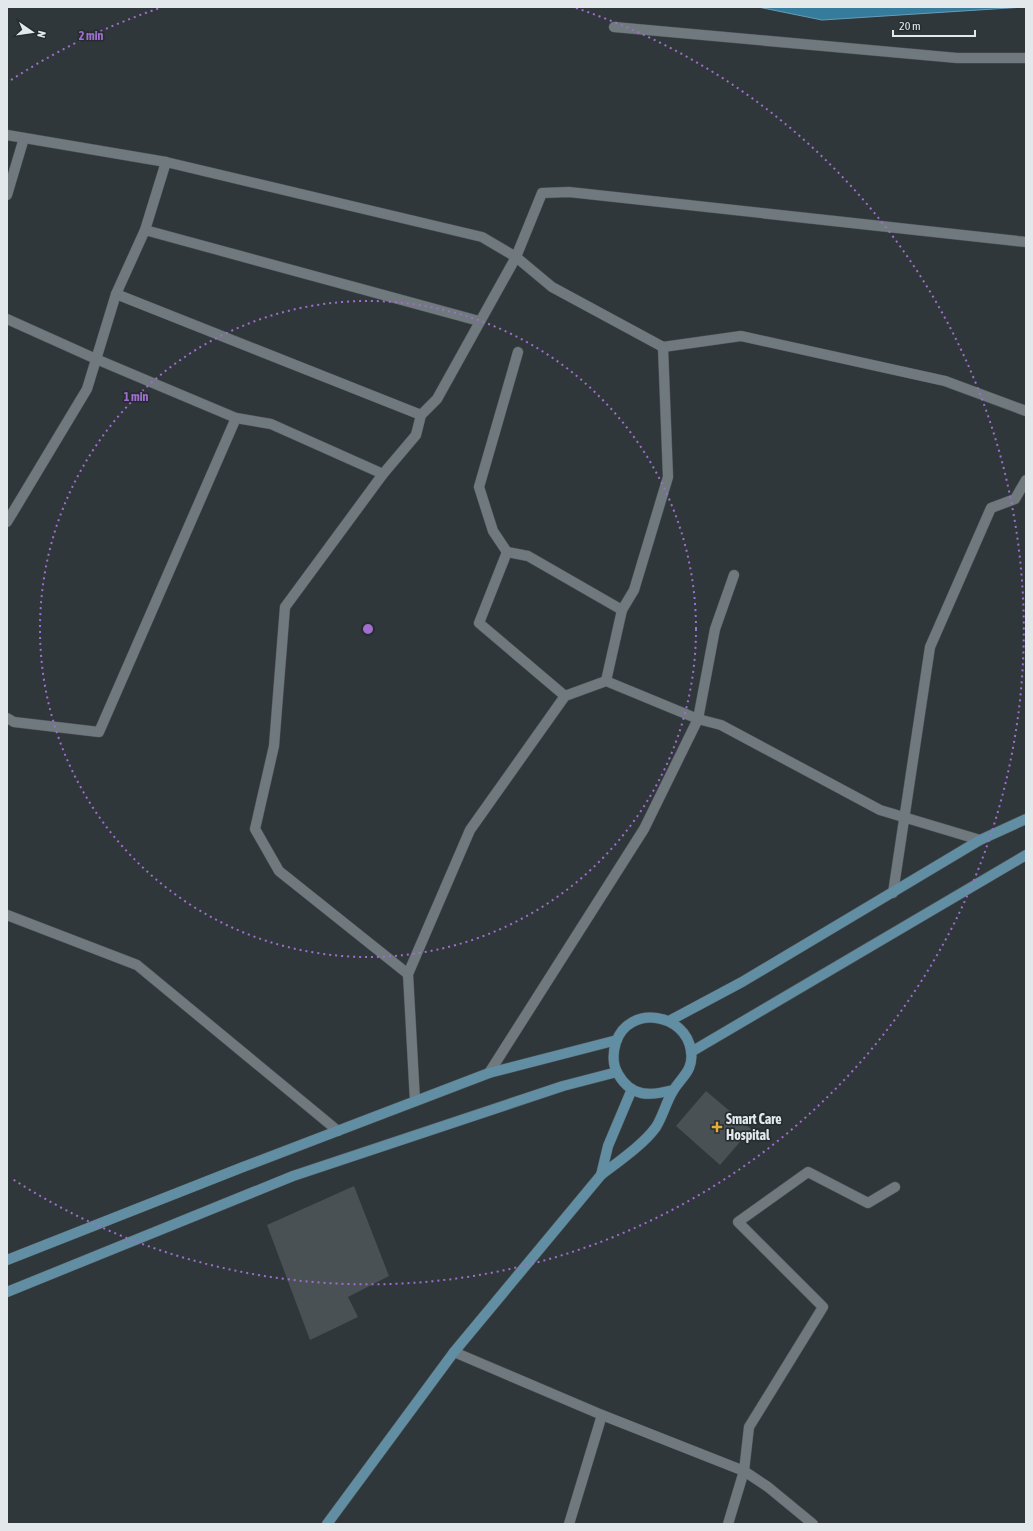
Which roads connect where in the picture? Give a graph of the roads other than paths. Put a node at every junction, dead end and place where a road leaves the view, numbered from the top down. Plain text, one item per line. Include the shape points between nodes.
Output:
1 (614, 27) dead end
2 (1026, 58) edge
3 (7, 135) edge
4 (24, 138) junction
5 (166, 162) junction
6 (7, 195) edge
7 (145, 230) junction
8 (1026, 242) edge
9 (516, 257) junction
10 (116, 294) junction
11 (7, 319) edge
12 (479, 321) junction
13 (664, 347) junction
14 (518, 352) dead end
15 (96, 359) junction
16 (1026, 411) edge
17 (421, 415) junction
18 (236, 418) junction
19 (383, 474) junction
20 (1026, 480) edge
21 (7, 522) edge
22 (508, 552) junction
23 (734, 575) dead end
24 (622, 610) junction
25 (606, 681) junction
26 (565, 696) junction
27 (7, 718) edge
28 (698, 720) junction
29 (904, 817) junction
30 (1026, 819) edge
31 (980, 840) junction
32 (1026, 855) edge
33 (893, 893) junction
34 (7, 915) edge
35 (408, 974) junction
36 (669, 1021) junction
37 (617, 1040) junction
38 (691, 1052) junction
39 (617, 1072) junction
40 (490, 1073) junction
41 (632, 1089) junction
42 (673, 1090) junction
43 (415, 1101) junction
44 (338, 1130) junction
45 (601, 1175) junction
46 (896, 1187) dead end
47 (7, 1260) edge
48 (7, 1292) edge
49 (454, 1352) junction
50 (602, 1415) junction
51 (744, 1471) junction
52 (327, 1524) edge
53 (569, 1524) edge
54 (728, 1524) edge
55 (813, 1524) edge

1 - 2 street via 957,58
3 - 4 street
4 - 5 street
4 - 6 street
5 - 7 street
5 - 9 street via 482,237
7 - 10 street
7 - 12 street
8 - 9 street via 569,192 542,193
9 - 12 street
9 - 13 street via 552,287
10 - 15 street
10 - 17 street
11 - 15 street
12 - 17 street via 437,399
13 - 16 street via 741,336 946,380
13 - 24 street via 668,477 634,590
14 - 22 street via 479,487 493,531
15 - 18 street
15 - 21 street via 87,389
17 - 19 street via 416,436
18 - 19 street via 271,424
18 - 27 street via 99,732 14,722
19 - 35 street via 285,607 274,746 255,829 279,871
20 - 29 street via 1015,498 991,508 930,647
22 - 24 street via 528,556
22 - 26 street via 479,623
23 - 28 street via 715,629
24 - 25 street
25 - 26 street
25 - 28 street
26 - 35 street via 470,830
28 - 29 street via 721,725 880,810
28 - 40 street via 644,829
29 - 31 street
29 - 33 street
30 - 31 main road
31 - 33 main road
32 - 38 main road
33 - 36 main road via 742,982
34 - 44 street via 137,964
35 - 43 street
36 - 37 main road via 654,1017 640,1019 626,1027
36 - 38 main road via 680,1028
37 - 39 main road via 613,1061
37 - 40 main road
38 - 42 main road via 690,1065 685,1077
39 - 41 main road via 623,1082
39 - 48 main road via 563,1086 293,1176
40 - 43 main road
41 - 42 main road via 642,1094 654,1095
41 - 45 main road via 608,1146
42 - 45 main road via 655,1127 630,1153
43 - 44 main road
44 - 47 main road
45 - 49 main road
46 - 51 street via 868,1203 808,1172 738,1222 823,1307 749,1426
49 - 50 street
49 - 52 main road
50 - 51 street
50 - 53 street
51 - 54 street
51 - 55 street

